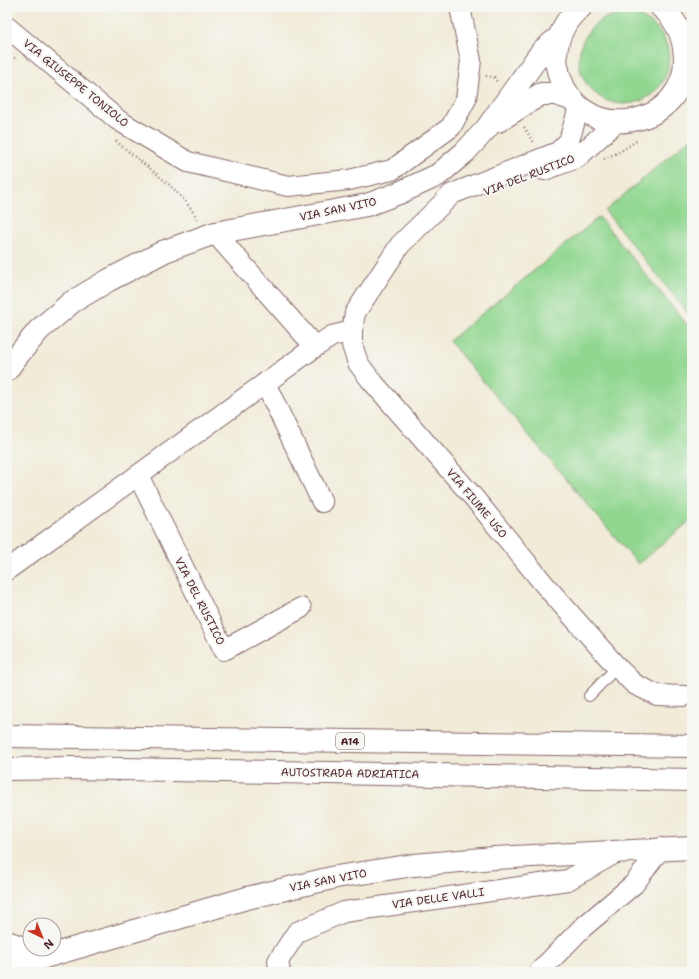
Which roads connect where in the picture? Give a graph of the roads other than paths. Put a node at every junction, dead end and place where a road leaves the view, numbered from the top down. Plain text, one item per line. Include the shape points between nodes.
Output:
1 (460, 7) edge
2 (581, 7) edge
3 (675, 16) edge
4 (7, 27) edge
5 (559, 37) junction
6 (692, 89) edge
7 (575, 103) junction
8 (657, 112) junction
9 (616, 122) junction
10 (487, 128) junction
11 (432, 213) junction
12 (215, 233) junction
13 (352, 331) junction
14 (315, 347) junction
15 (7, 370) edge
16 (265, 383) junction
17 (138, 476) junction
18 (322, 502) dead end
19 (7, 570) edge
20 (301, 608) dead end
21 (617, 667) junction
22 (589, 696) dead end
23 (688, 696) edge
24 (7, 736) edge
25 (692, 746) edge
26 (7, 769) edge
27 (692, 780) edge
28 (661, 848) junction
29 (692, 848) edge
30 (621, 850) junction
31 (7, 942) edge
32 (22, 947) edge
33 (62, 951) edge
34 (43, 957) edge
35 (7, 968) edge
36 (280, 972) edge
37 (539, 972) edge

1 - 4 street, VIA GIUSEPPE TONIOLO via 471,61 466,99 451,127 392,170 349,180 288,186 188,162 118,120
2 - 5 main road via 566,22
3 - 8 main road via 686,58 682,79 672,97
5 - 7 main road via 556,59 560,80
5 - 10 main road, VIA SAN VITO via 542,50
6 - 8 main road
7 - 9 main road via 590,115
7 - 10 main road, VIA SAN VITO via 556,94 541,94
7 - 11 street, VIA DEL RUSTICO via 569,141 558,152 452,194
8 - 9 main road via 637,121
9 - 11 street, VIA DEL RUSTICO via 577,158
10 - 12 main road, VIA SAN VITO via 465,152 438,175 400,193 367,205
11 - 13 street, VIA DEL RUSTICO via 400,245 367,293 355,313
12 - 14 street
12 - 15 main road, VIA SAN VITO via 165,250 72,302 39,330
13 - 14 street via 332,336
13 - 21 street, VIA FIUME USO via 352,346 358,363 370,379
14 - 16 street
16 - 17 street
16 - 18 street
17 - 19 street
17 - 20 street, VIA DEL RUSTICO via 224,650
21 - 22 lane
21 - 23 street, VIA FIUME USO via 634,684 657,695
24 - 25 main road, A14
26 - 27 main road, AUTOSTRADA ADRIATICA via 73,768
28 - 29 main road, VIA SAN VITO
28 - 30 main road, VIA SAN VITO
28 - 37 street via 634,884 581,929
30 - 33 main road, VIA SAN VITO via 414,865 336,877 247,898
30 - 36 street, VIA DELLE VALLI via 568,880 344,912 297,932 278,961
31 - 32 main road
34 - 35 main road, VIA SAN VITO

